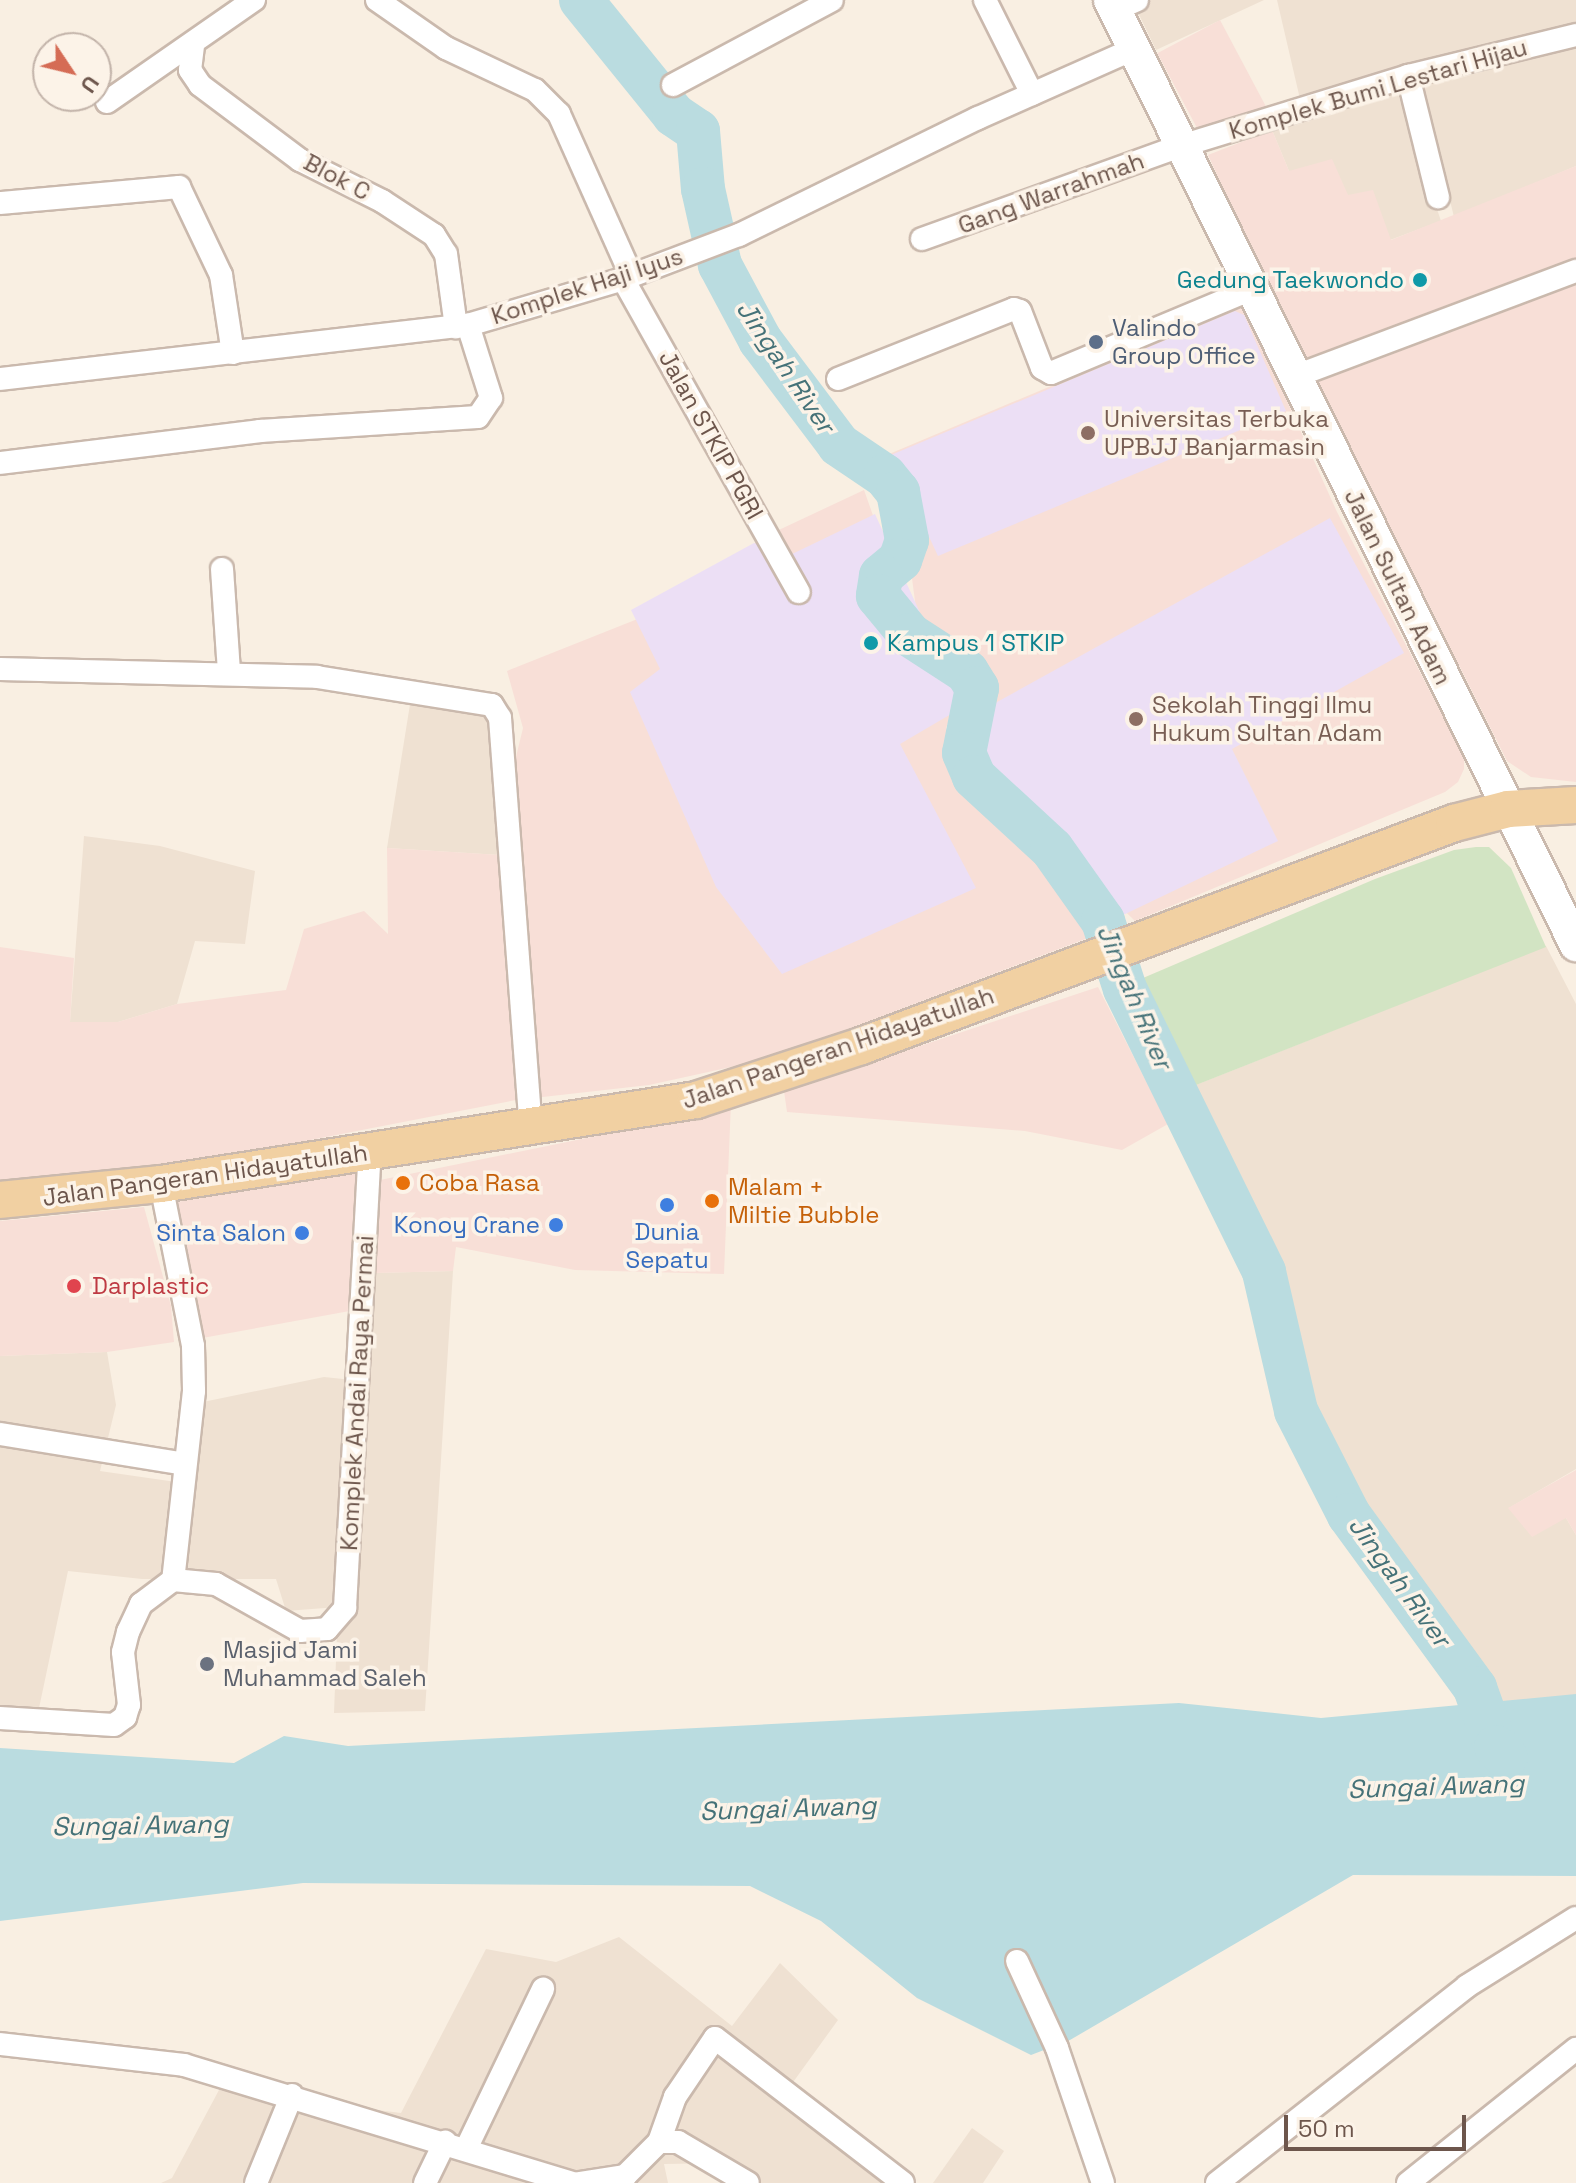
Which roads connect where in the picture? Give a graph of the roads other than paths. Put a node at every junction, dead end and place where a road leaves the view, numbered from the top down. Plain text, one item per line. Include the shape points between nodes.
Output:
1 (254, 0) edge
2 (377, 0) edge
3 (832, 0) edge
4 (985, 0) edge
5 (1121, 3) edge
6 (1576, 35) edge
7 (193, 46) junction
8 (1134, 49) junction
9 (1408, 76) junction
10 (673, 85) dead end
11 (1032, 94) junction
12 (112, 99) edge
13 (1181, 146) junction
14 (1438, 197) dead end
15 (0, 203) edge
16 (922, 239) dead end
17 (1576, 271) edge
18 (627, 277) junction
19 (1252, 289) junction
20 (462, 326) junction
21 (233, 353) junction
22 (1296, 376) junction
23 (0, 379) edge
24 (838, 379) dead end
25 (0, 463) edge
26 (222, 569) dead end
27 (799, 592) dead end
28 (0, 669) edge
29 (229, 672) junction
30 (1576, 805) edge
31 (1508, 809) junction
32 (1576, 945) edge
33 (531, 1126) junction
34 (370, 1152) junction
35 (161, 1184) junction
36 (0, 1200) edge
37 (1, 1438) edge
38 (185, 1464) junction
39 (173, 1580) junction
40 (0, 1718) edge
41 (1576, 1918) edge
42 (1017, 1961) dead end
43 (543, 1989) dead end
44 (0, 2044) edge
45 (1576, 2049) edge
46 (292, 2095) junction
47 (659, 2142) junction
48 (456, 2145) junction
49 (256, 2183) edge
50 (425, 2183) edge
51 (576, 2183) edge
52 (748, 2183) edge
53 (903, 2183) edge
54 (1103, 2183) edge
55 (1217, 2183) edge
56 (1408, 2183) edge

1 - 7 street
2 - 18 street, Jalan STKIP PGRI via 446,48 535,90 559,114
3 - 10 street
4 - 11 street
5 - 8 main road, Jalan Sultan Adam
6 - 9 street, Komplek Bumi Lestari Hijau
7 - 12 street
7 - 20 street, Blok C via 190,70 200,85 300,160 382,201 434,235 446,254
8 - 11 street, Komplek Haji Iyus
8 - 13 main road, Jalan Sultan Adam
9 - 13 street, Komplek Bumi Lestari Hijau
9 - 14 street
11 - 18 street, Komplek Haji Iyus via 739,235
13 - 16 street, Gang Warrahmah
13 - 19 main road, Jalan Sultan Adam
15 - 21 street via 179,187 221,275
17 - 22 street
18 - 20 street, Komplek Haji Iyus
18 - 27 street, Jalan STKIP PGRI
19 - 22 main road, Jalan Sultan Adam
19 - 24 street via 1051,373 1042,368 1020,311 1014,309
20 - 21 street, Komplek Haji Iyus
20 - 25 street, Blok C via 491,398 478,417 260,431
21 - 23 street, Komplek Haji Iyus
22 - 31 main road, Jalan Sultan Adam
26 - 29 street
28 - 29 street
29 - 33 street via 317,677 497,709
30 - 31 main road
31 - 32 main road, Jalan Sultan Adam
31 - 33 main road, Jalan Pangeran Hidayatullah via 1454,823 861,1046 696,1100
33 - 34 main road, Jalan Pangeran Hidayatullah
34 - 35 main road, Jalan Pangeran Hidayatullah
34 - 39 street, Komplek Andai Raya Permai via 345,1608 327,1629 300,1631 216,1584
35 - 36 main road, Jalan Pangeran Hidayatullah
35 - 38 street via 193,1346
37 - 38 street
38 - 39 street
39 - 40 street via 141,1604 128,1632 123,1652 129,1705 125,1717 114,1725
41 - 55 street via 1467,1986
42 - 54 street via 1057,2048
43 - 48 street
44 - 46 street via 184,2065
45 - 56 street
46 - 48 street
46 - 49 street
47 - 51 street via 625,2176
47 - 52 street via 678,2142
47 - 53 street via 675,2097 715,2038
48 - 50 street
48 - 51 street

